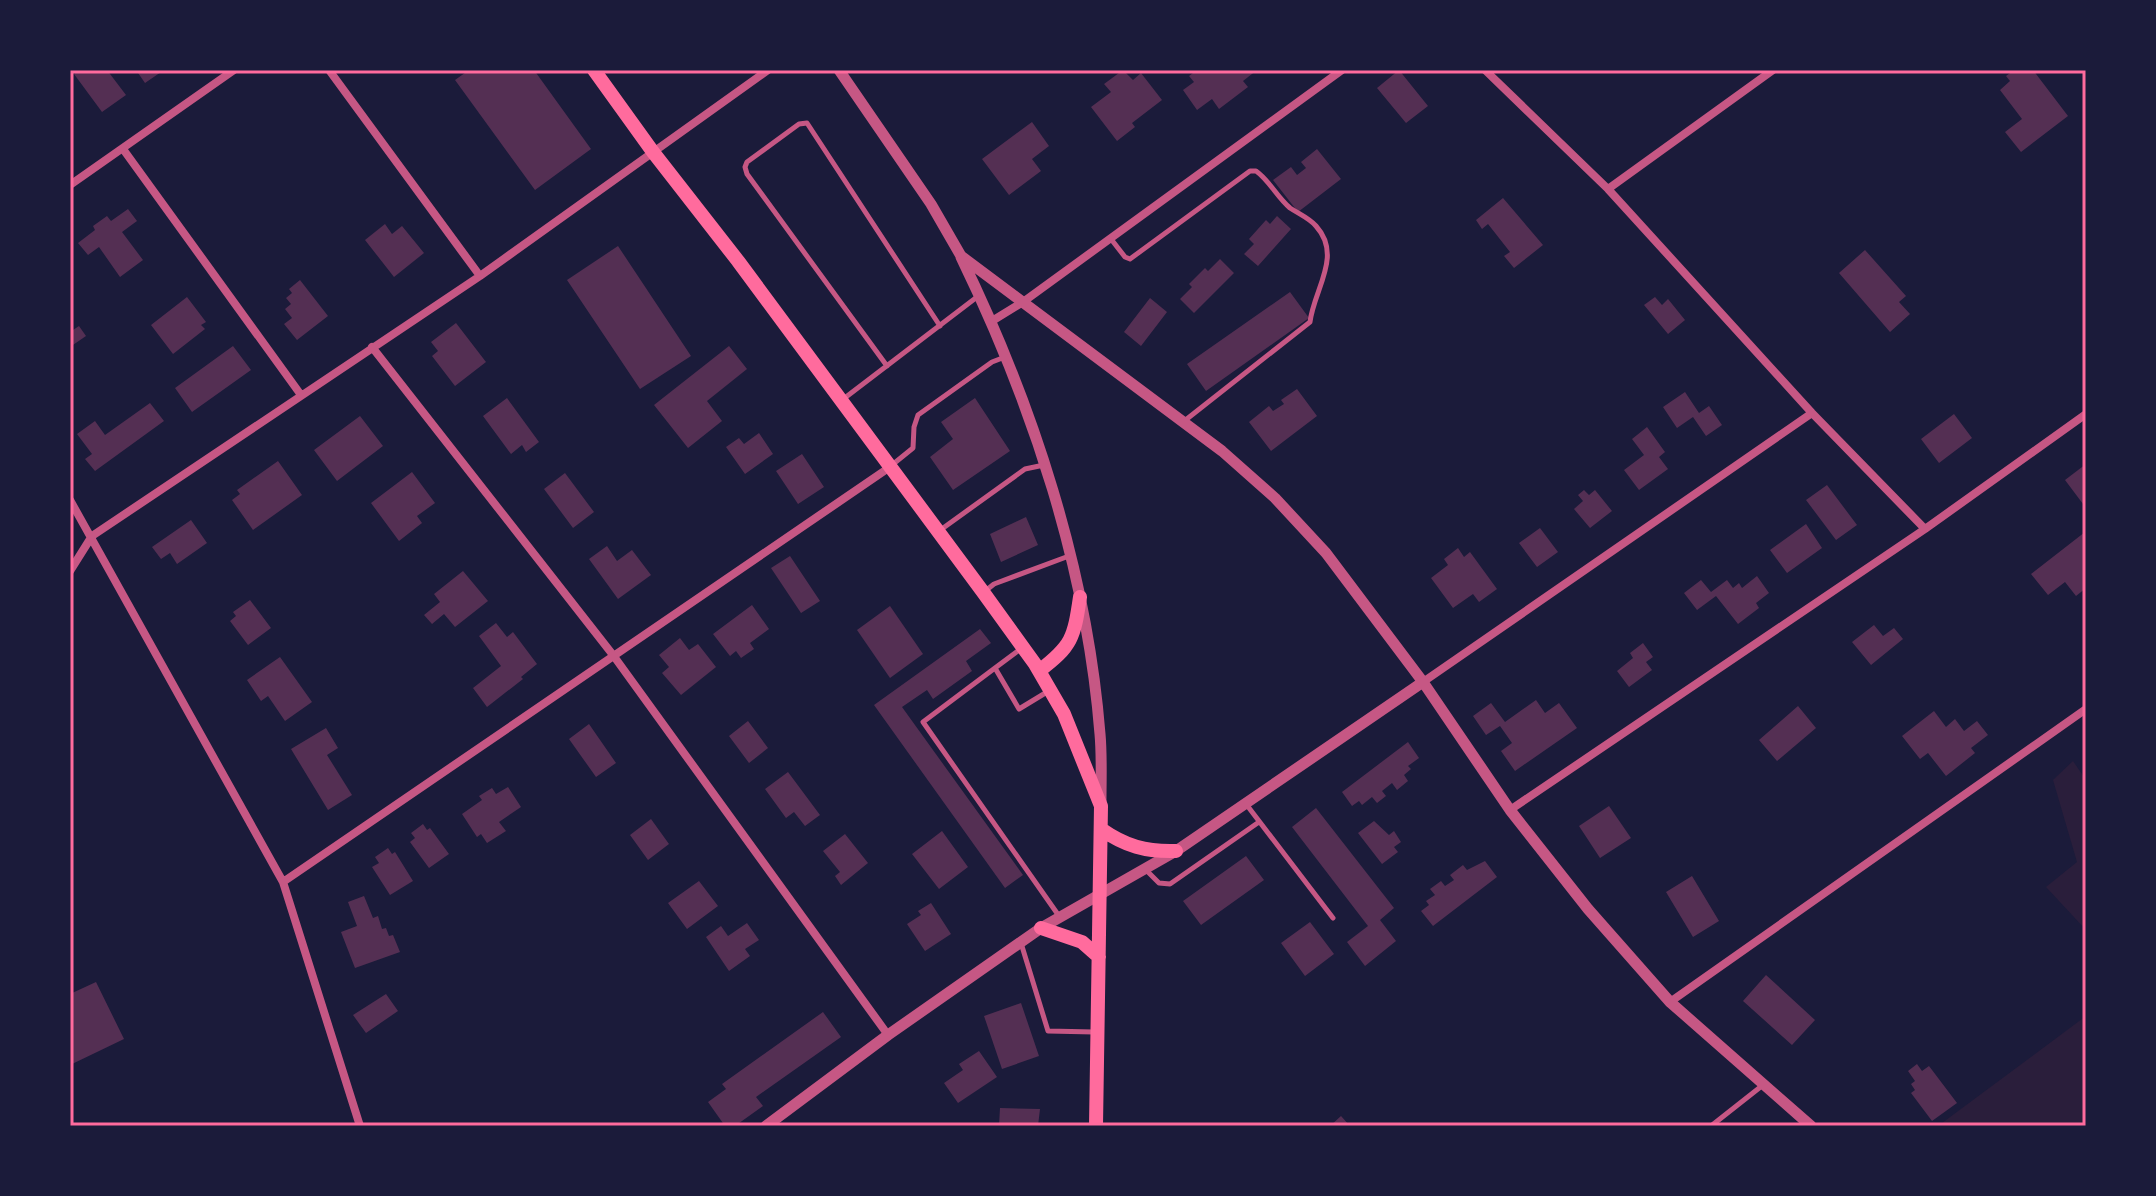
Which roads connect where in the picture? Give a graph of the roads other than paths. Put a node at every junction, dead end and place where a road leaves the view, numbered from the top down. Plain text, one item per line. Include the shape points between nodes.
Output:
1 (234, 70) edge
2 (329, 70) edge
3 (594, 70) edge
4 (768, 70) edge
5 (839, 70) edge
6 (1342, 70) edge
7 (1485, 70) edge
8 (1773, 70) edge
9 (123, 149) junction
10 (653, 152) junction
11 (70, 185) edge
12 (1608, 189) junction
13 (1111, 238) junction
14 (961, 256) junction
15 (480, 276) junction
16 (980, 295) junction
17 (1023, 302) junction
18 (992, 321) junction
19 (940, 326) junction
20 (372, 347) junction
21 (1006, 356) junction
22 (887, 366) junction
23 (301, 395) junction
24 (841, 401) junction
25 (1812, 413) junction
26 (2086, 414) edge
27 (1183, 422) junction
28 (1044, 465) junction
29 (890, 467) junction
30 (70, 500) edge
31 (1925, 529) junction
32 (938, 531) junction
33 (92, 536) junction
34 (1069, 556) junction
35 (70, 571) edge
36 (983, 592) junction
37 (1080, 597) junction
38 (1023, 647) junction
39 (613, 655) junction
40 (995, 668) junction
41 (1039, 671) junction
42 (1423, 682) junction
43 (1050, 690) junction
44 (2086, 709) edge
45 (1245, 803) junction
46 (1101, 806) junction
47 (1510, 810) junction
48 (1259, 822) junction
49 (1101, 829) junction
50 (1176, 851) junction
51 (1144, 869) junction
52 (283, 882) junction
53 (1100, 894) junction
54 (1059, 916) junction
55 (1333, 918) dead end
56 (1041, 928) junction
57 (1021, 942) junction
58 (1099, 957) junction
59 (1670, 1002) junction
60 (1098, 1033) junction
61 (888, 1035) junction
62 (1763, 1084) junction
63 (360, 1126) edge
64 (766, 1126) edge
65 (1096, 1126) edge
66 (1711, 1126) edge
67 (1811, 1126) edge

1 - 9 street
2 - 15 street
3 - 10 main road
4 - 10 street
5 - 14 street
6 - 13 street
7 - 12 street
8 - 12 street
9 - 11 street
9 - 23 street
10 - 15 street
10 - 24 main road
12 - 25 street
13 - 17 street
13 - 27 lane via 1130,259 1256,171 1315,225 1327,244 1327,268 1310,322
14 - 16 street
14 - 17 street
15 - 20 street
16 - 18 street
16 - 19 lane
17 - 18 street
17 - 27 street
18 - 21 street
19 - 22 lane
19 - 22 lane via 807,123 747,162 747,174
20 - 23 street
20 - 39 street
21 - 28 street
21 - 29 lane via 918,415 913,448
22 - 24 lane
23 - 33 street
24 - 29 main road
25 - 31 street
25 - 42 street
26 - 31 street
27 - 42 street via 1275,498 1326,553
28 - 32 lane via 1025,469
28 - 34 street
29 - 32 main road
29 - 39 street
30 - 33 street
31 - 47 street
32 - 36 main road
33 - 35 street
33 - 52 street
34 - 36 lane
34 - 37 street
36 - 38 main road
37 - 41 main road via 1069,645
37 - 46 street via 1101,738
38 - 40 lane
38 - 41 main road
39 - 52 street
39 - 61 street
40 - 43 lane via 1019,709
40 - 54 lane via 923,722
41 - 43 main road
42 - 45 street
42 - 47 street
43 - 46 main road
44 - 59 street
45 - 48 lane
45 - 50 street
46 - 49 main road
47 - 59 street
48 - 51 lane via 1170,884 1159,883
48 - 55 lane
49 - 50 main road via 1130,846
49 - 53 main road
50 - 51 street
51 - 53 street
52 - 63 street
53 - 54 street
53 - 58 main road
54 - 56 street
56 - 57 street
56 - 58 main road via 1082,942
57 - 60 lane via 1048,1031
57 - 61 street
58 - 60 main road
59 - 62 street
60 - 65 main road
61 - 64 street
62 - 66 lane
62 - 67 street

